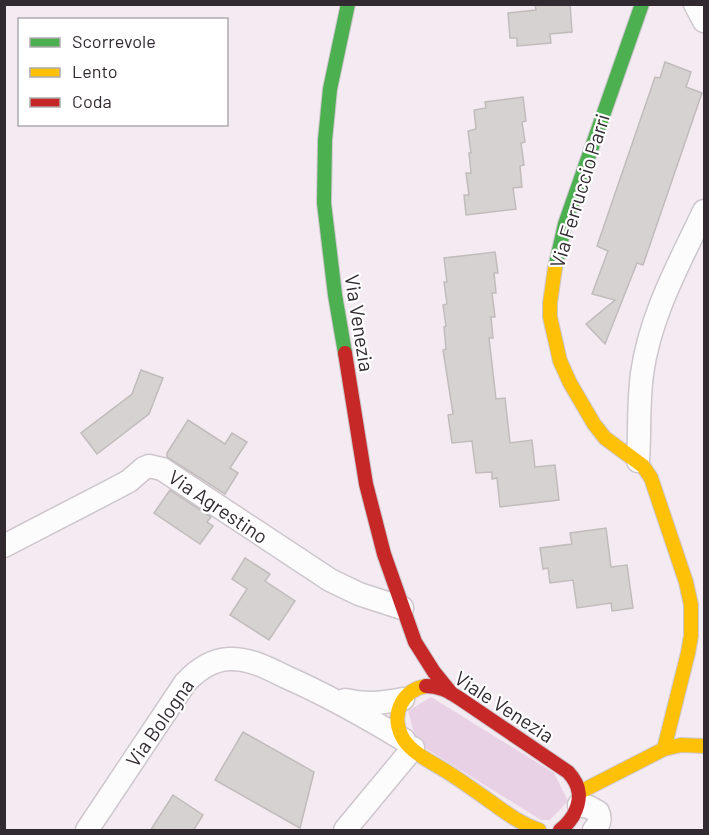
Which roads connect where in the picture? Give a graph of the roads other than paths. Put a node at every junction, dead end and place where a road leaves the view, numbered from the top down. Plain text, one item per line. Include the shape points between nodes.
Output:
1 (348, 4) edge
2 (642, 4) edge
3 (694, 4) edge
4 (705, 21) edge
5 (705, 211) edge
6 (638, 461) junction
7 (4, 546) edge
8 (402, 608) junction
9 (415, 642) junction
10 (414, 665) dead end
11 (408, 691) junction
12 (451, 693) junction
13 (326, 695) junction
14 (408, 744) junction
15 (705, 746) edge
16 (664, 749) junction
17 (579, 799) junction
18 (528, 828) edge
19 (87, 831) edge
20 (345, 831) edge
21 (560, 831) edge
22 (594, 831) edge

1 - 8 street, Via Venezia via 326,121 325,222 366,484
2 - 6 street, Via Ferruccio Parri via 565,224 550,303 556,350 570,382 599,430
3 - 4 street
5 - 6 street via 669,284 649,336 640,386
6 - 16 street via 654,485 690,604 690,645
7 - 8 street, Via Agrestino via 153,466 330,580
8 - 9 street, Via Venezia
9 - 10 street, Via Venezia
9 - 12 street, Via Venezia
11 - 12 street, Viale Venezia via 427,686
11 - 13 street, Via Bologna via 372,704
11 - 14 street via 398,721
12 - 17 street, Viale Venezia via 568,772 578,785
13 - 14 street, Via Bologna
13 - 19 street, Via Bologna via 244,660 208,664 180,690
14 - 18 street, Via Bologna
14 - 20 street
15 - 16 street
16 - 17 street
17 - 21 street via 572,819
17 - 22 street via 598,812 600,818

